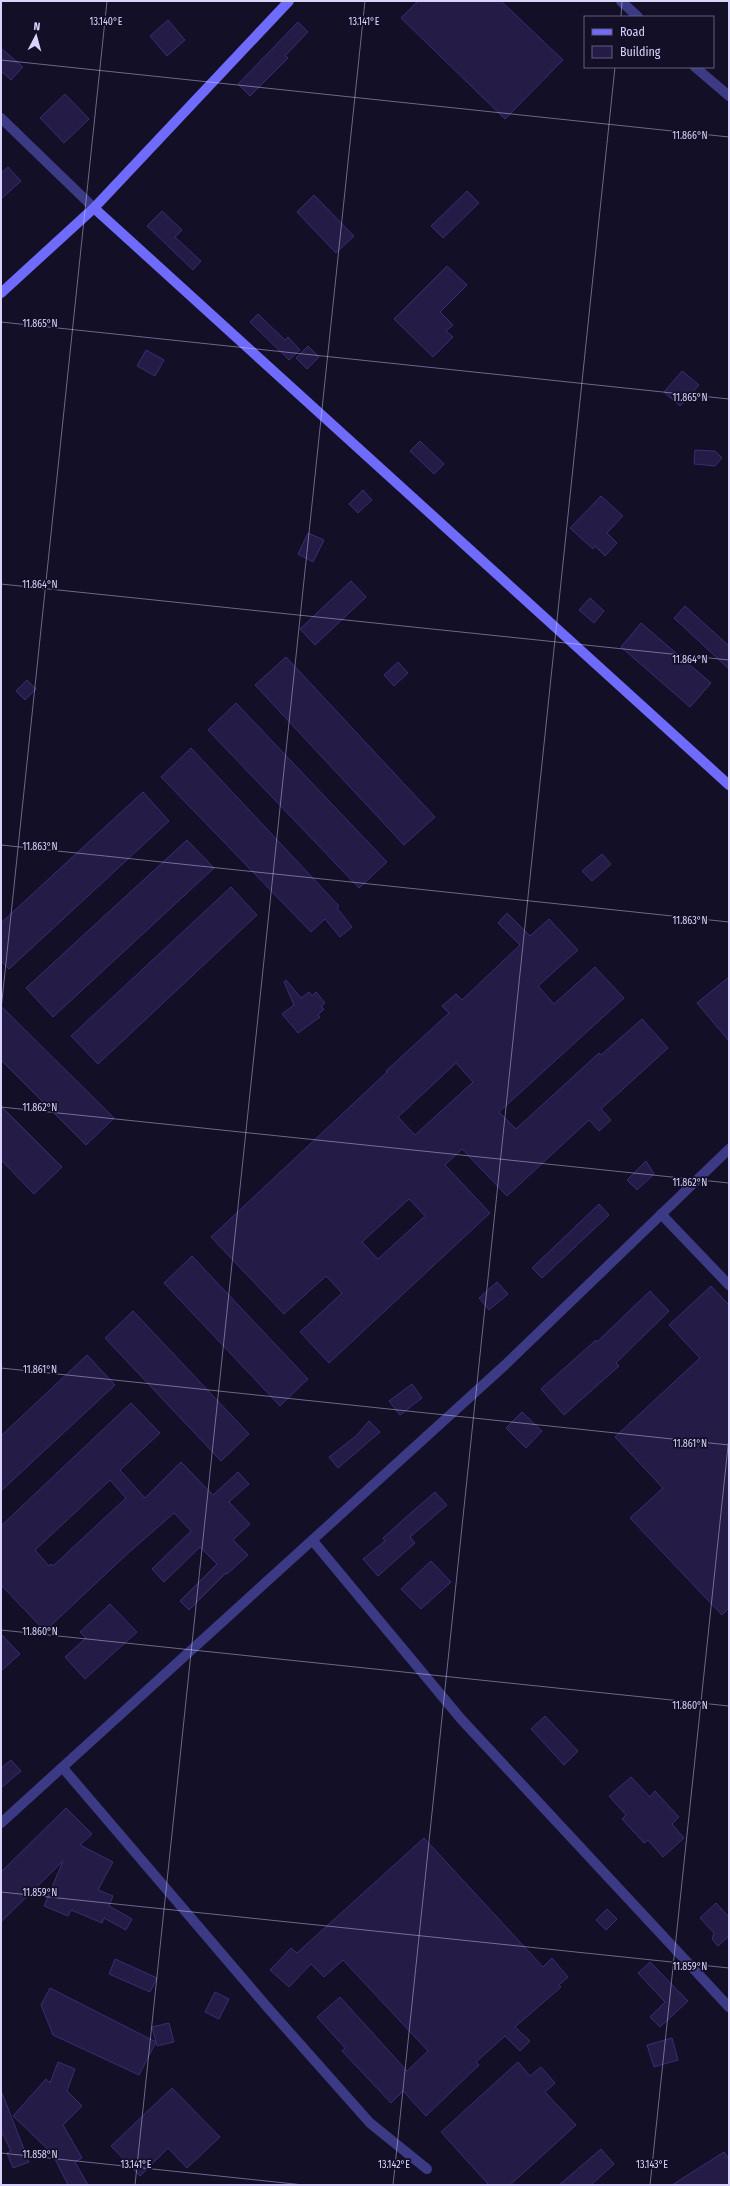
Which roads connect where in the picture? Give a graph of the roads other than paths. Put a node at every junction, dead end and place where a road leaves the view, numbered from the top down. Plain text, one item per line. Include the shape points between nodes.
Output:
1 (289, 1) edge
2 (621, 1) edge
3 (637, 16) edge
4 (696, 68) edge
5 (729, 96) edge
6 (1, 118) edge
7 (94, 208) junction
8 (1, 293) edge
9 (729, 785) edge
10 (729, 1149) edge
11 (661, 1214) junction
12 (729, 1285) edge
13 (313, 1541) junction
14 (63, 1768) junction
15 (1, 1823) edge
16 (729, 2007) edge
17 (427, 2169) dead end

1 - 7 street
2 - 3 street
4 - 5 street
6 - 7 street
7 - 8 street
7 - 9 street
10 - 11 street
11 - 12 street
11 - 13 street via 505,1365
13 - 14 street
13 - 16 street via 461,1719
14 - 15 street
14 - 17 street via 370,2123

